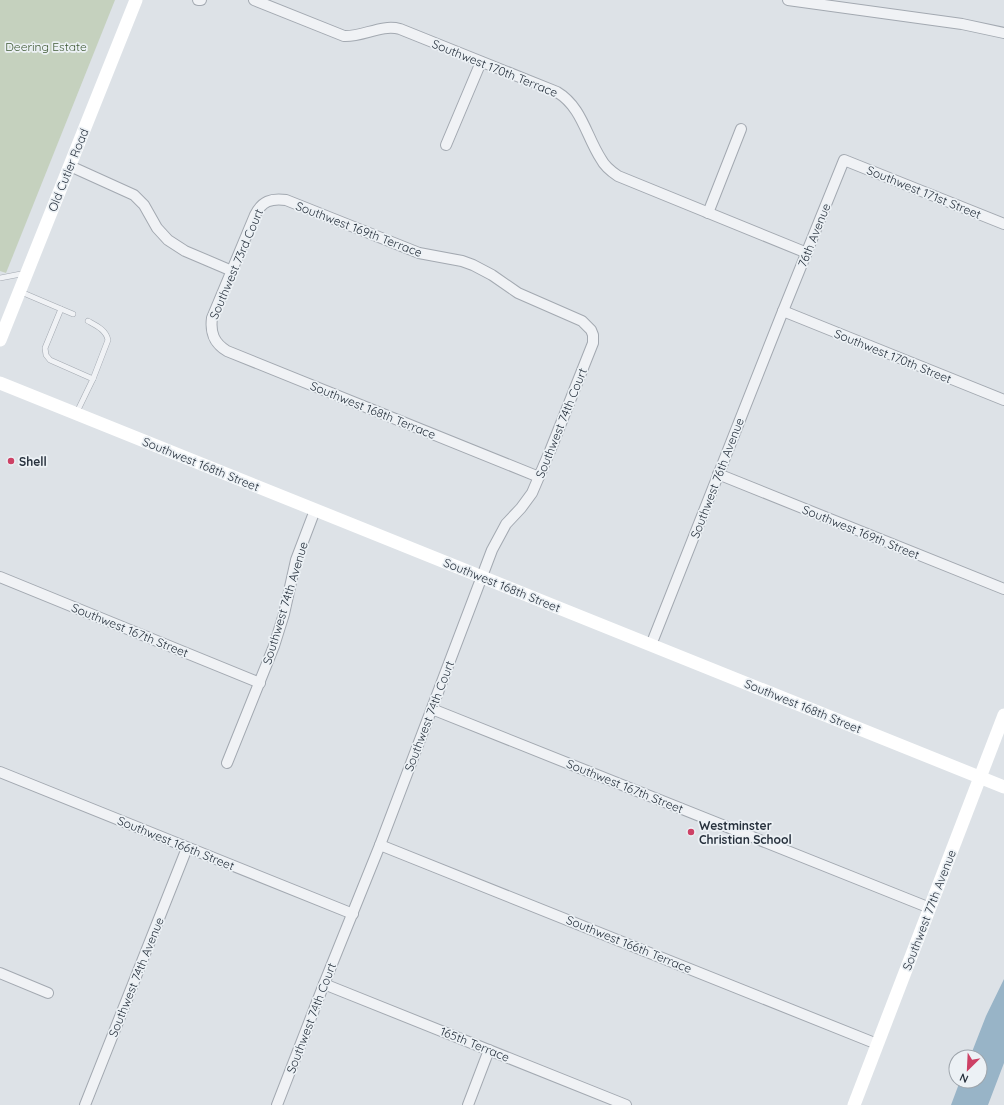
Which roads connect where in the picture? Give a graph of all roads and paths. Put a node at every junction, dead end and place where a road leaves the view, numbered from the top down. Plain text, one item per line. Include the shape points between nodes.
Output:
1 (136, 0) edge
2 (254, 0) edge
3 (788, 0) edge
4 (1004, 33) edge
5 (481, 62) junction
6 (741, 129) dead end
7 (446, 145) dead end
8 (844, 160) joint
9 (70, 166) junction
10 (271, 199) joint
11 (708, 213) junction
12 (1004, 224) edge
13 (807, 253) junction
14 (232, 271) junction
15 (27, 273) junction
16 (0, 278) edge
17 (20, 291) junction
18 (61, 309) junction
19 (783, 311) junction
20 (73, 314) dead end
21 (88, 321) dead end
22 (593, 335) joint
23 (212, 336) joint
24 (0, 340) edge
25 (92, 379) junction
26 (0, 383) edge
27 (1004, 400) edge
28 (76, 414) junction
29 (718, 474) junction
30 (539, 477) junction
31 (315, 510) junction
32 (0, 577) edge
33 (481, 577) junction
34 (1004, 589) edge
35 (651, 645) junction
36 (260, 683) junction
37 (432, 708) junction
38 (1004, 715) edge
39 (227, 763) dead end
40 (0, 772) edge
41 (979, 777) junction
42 (1004, 787) edge
43 (380, 845) junction
44 (187, 848) junction
45 (930, 908) junction
46 (353, 914) junction
47 (0, 973) edge
48 (324, 984) junction
49 (48, 993) dead end
50 (877, 1044) junction
51 (489, 1050) junction
52 (85, 1105) edge
53 (277, 1105) edge
54 (468, 1105) edge
55 (626, 1105) edge
56 (854, 1105) edge

1 - 9 street, Old Cutler Road
2 - 5 street, Southwest 170th Terrace via 344,36 356,36 392,27
3 - 4 street via 962,24
5 - 7 street
5 - 11 street, Southwest 170th Terrace via 564,96 580,116 601,160 618,176
6 - 11 street
8 - 12 street, Southwest 171st Street
8 - 13 street, 76th Avenue
9 - 14 street via 134,195 168,240
9 - 15 street, Old Cutler Road
10 - 14 street, Southwest 73rd Court via 257,209
10 - 22 street, Southwest 169th Terrace via 296,203 419,253 473,265 518,293 576,317 587,325
11 - 13 street, Southwest 170th Terrace
13 - 19 street, 76th Avenue
14 - 23 street, Southwest 73rd Court via 212,318
15 - 16 lane
15 - 17 street, Old Cutler Road
17 - 18 lane
17 - 24 street, Old Cutler Road
18 - 20 lane
18 - 25 lane via 45,348 46,355 50,360
19 - 27 street, Southwest 170th Street
19 - 29 street, Southwest 76th Avenue
21 - 25 lane via 107,334 108,340
22 - 30 street, Southwest 74th Court via 592,348
23 - 30 street, Southwest 168th Terrace via 227,351
25 - 28 lane
26 - 28 street, Southwest 168th Street
28 - 31 street, Southwest 168th Street
29 - 34 street, Southwest 169th Street
29 - 35 street, Southwest 76th Avenue
30 - 33 street, Southwest 74th Court via 528,500 501,531
31 - 33 street, Southwest 168th Street
31 - 36 street, Southwest 74th Avenue via 296,560 279,630
32 - 36 street, Southwest 167th Street
33 - 35 street, Southwest 168th Street
33 - 37 street, Southwest 74th Court
35 - 41 street, Southwest 168th Street
36 - 39 street, Southwest 74th Avenue
37 - 43 street, Southwest 74th Court
37 - 45 street, Southwest 167th Street
38 - 41 street, Southwest 77th Avenue
40 - 44 street, Southwest 166th Street
41 - 42 street, Southwest 168th Street
41 - 45 street, Southwest 77th Avenue
43 - 46 street, Southwest 74th Court
43 - 50 street, Southwest 166th Terrace
44 - 46 street, Southwest 166th Street
44 - 52 street, Southwest 74th Avenue
45 - 50 street, Southwest 77th Avenue
46 - 48 street, Southwest 74th Court
47 - 49 street
48 - 51 street, 165th Terrace
48 - 53 street, Southwest 74th Court
50 - 56 street, Southwest 77th Avenue
51 - 54 street
51 - 55 street, 165th Terrace

